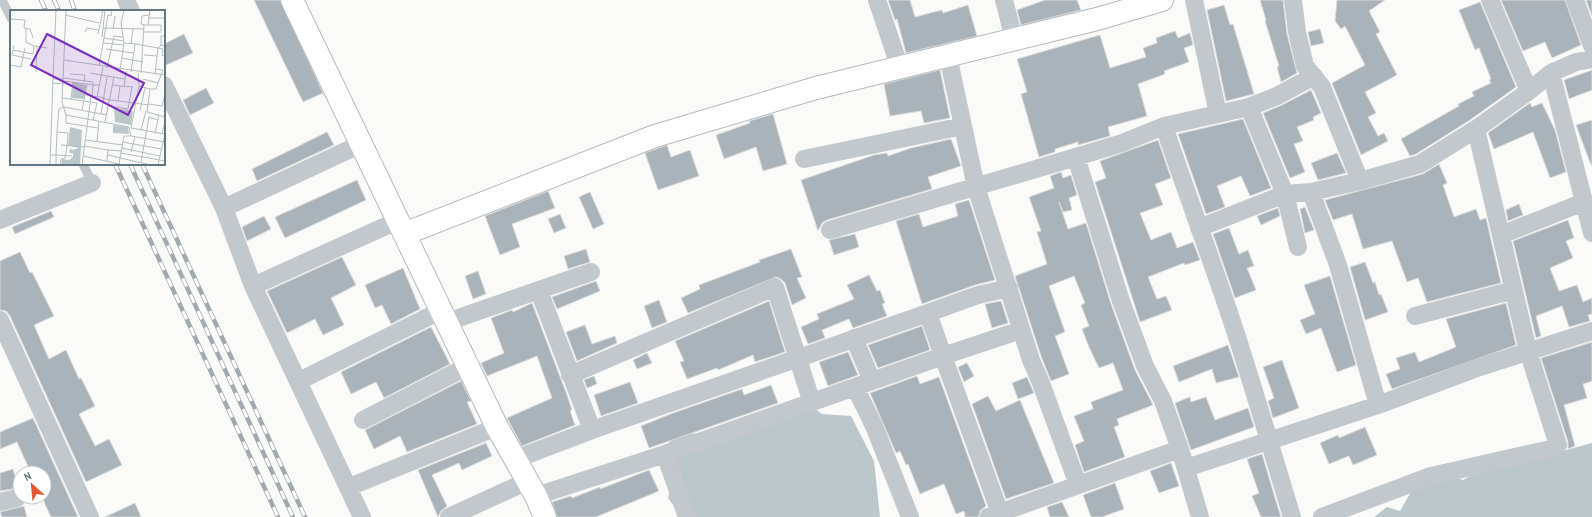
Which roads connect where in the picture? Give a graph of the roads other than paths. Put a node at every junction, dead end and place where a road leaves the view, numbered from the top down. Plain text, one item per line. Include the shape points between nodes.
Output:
1 (2, 0) edge
2 (126, 0) edge
3 (292, 0) edge
4 (877, 0) edge
5 (1004, 0) edge
6 (1162, 0) edge
7 (1194, 0) edge
8 (1293, 0) edge
9 (1490, 0) edge
10 (1575, 0) edge
11 (131, 10) edge
12 (10, 16) edge
13 (1014, 39) junction
14 (1592, 46) edge
15 (948, 56) junction
16 (1592, 59) edge
17 (900, 68) junction
18 (1551, 73) junction
19 (1314, 76) junction
20 (165, 87) edge
21 (1529, 91) junction
22 (1249, 106) junction
23 (1218, 114) junction
24 (963, 126) junction
25 (1164, 126) junction
26 (1476, 129) junction
27 (361, 144) junction
28 (1076, 158) junction
29 (804, 159) dead end
30 (83, 165) edge
31 (1360, 181) junction
32 (92, 183) joint
33 (976, 186) junction
34 (1311, 192) junction
35 (1284, 194) junction
36 (1584, 202) junction
37 (224, 208) junction
38 (0, 220) edge
39 (401, 227) junction
40 (1199, 228) junction
41 (830, 230) dead end
42 (1592, 233) edge
43 (1501, 235) junction
44 (1298, 247) dead end
45 (591, 272) dead end
46 (253, 286) junction
47 (1009, 288) junction
48 (1514, 290) junction
49 (539, 291) junction
50 (928, 313) junction
51 (444, 316) junction
52 (1415, 316) dead end
53 (0, 320) edge
54 (1022, 330) junction
55 (1592, 331) edge
56 (854, 338) junction
57 (1528, 351) junction
58 (943, 356) junction
59 (798, 357) junction
60 (468, 366) junction
61 (570, 375) junction
62 (299, 381) junction
63 (864, 384) junction
64 (812, 403) junction
65 (1378, 405) junction
66 (363, 420) dead end
67 (497, 427) junction
68 (592, 430) junction
69 (1269, 440) junction
70 (1180, 449) junction
71 (665, 454) junction
72 (516, 459) junction
73 (1186, 468) junction
74 (1078, 485) junction
75 (349, 487) junction
76 (532, 488) junction
77 (12, 499) edge
78 (0, 502) edge
79 (992, 516) edge
80 (90, 517) edge
81 (362, 517) edge
82 (449, 517) edge
83 (545, 517) edge
84 (687, 517) edge
85 (910, 517) edge
86 (1200, 517) edge
87 (1292, 517) edge
88 (1322, 517) edge

1 - 12 lane
2 - 11 street
3 - 27 street
4 - 17 street
5 - 13 street
6 - 13 street
7 - 23 street
8 - 19 street via 1303,59 1309,72
9 - 21 street
10 - 14 street
13 - 15 street
15 - 17 street
15 - 24 street
16 - 18 street via 1576,62
17 - 39 street via 816,88 655,136
18 - 21 street
18 - 36 street
19 - 22 street via 1277,96
19 - 31 street via 1327,99
20 - 37 street
21 - 26 street
22 - 23 street
22 - 35 street
23 - 25 street
24 - 29 street
24 - 33 street
25 - 28 street
25 - 40 street
26 - 31 street via 1420,164
26 - 43 street
27 - 37 street
27 - 39 street
28 - 33 street
28 - 70 street via 1123,308 1145,366 1163,401
30 - 32 lane
31 - 34 street
32 - 38 street
33 - 41 street
33 - 47 street
34 - 35 street
34 - 65 street via 1338,265
35 - 40 street
35 - 44 street
36 - 42 street
36 - 43 street
37 - 46 street
39 - 46 street
39 - 51 street
40 - 69 street
43 - 48 street
45 - 49 street
46 - 62 street
47 - 50 street
47 - 54 street
48 - 52 street
48 - 57 street
49 - 51 street
49 - 61 street
50 - 56 street
50 - 58 street
51 - 60 street
51 - 62 street
53 - 80 street
54 - 58 street
54 - 74 street
55 - 57 street
56 - 59 street
56 - 63 street
57 - 65 street
57 - 88 street via 1557,447 1431,476
58 - 63 street
58 - 79 street
59 - 61 street via 775,288
59 - 64 street
59 - 68 street
60 - 66 street
60 - 67 street
61 - 68 street
62 - 75 street
63 - 64 street
63 - 85 street via 874,426
64 - 71 street
65 - 69 street
67 - 72 street
67 - 75 street
68 - 72 street
69 - 73 street
69 - 87 street
70 - 73 street
70 - 74 street
71 - 76 street
71 - 84 street
72 - 76 street
73 - 86 street
74 - 79 street
75 - 81 street
76 - 82 street
76 - 83 street
77 - 78 street

